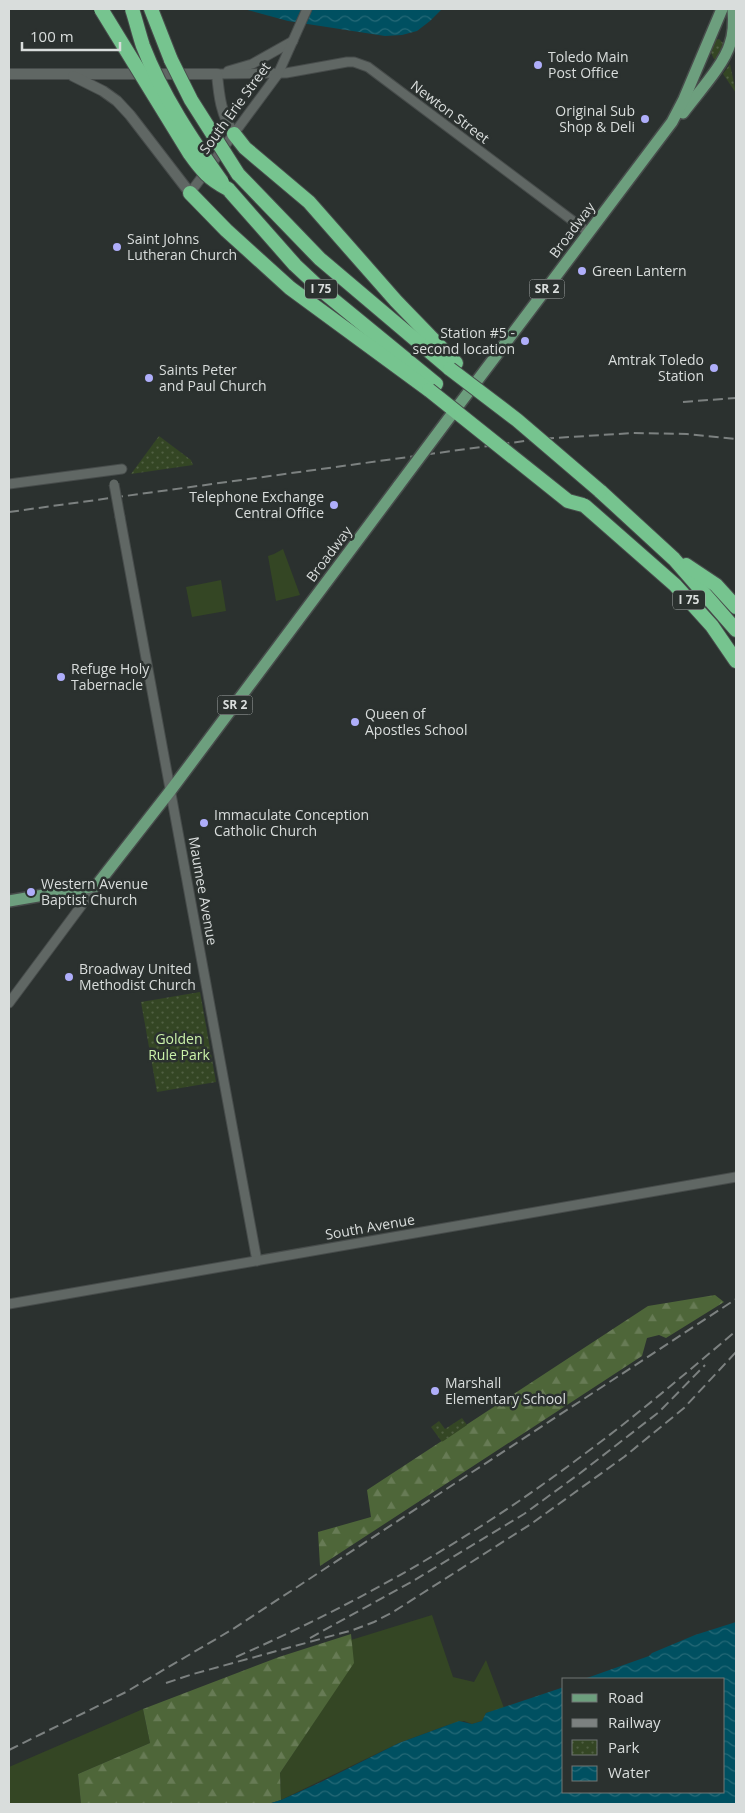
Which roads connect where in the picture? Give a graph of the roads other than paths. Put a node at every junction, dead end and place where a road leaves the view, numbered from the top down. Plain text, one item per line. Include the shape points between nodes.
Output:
1 (101, 9) edge
2 (132, 9) edge
3 (151, 9) edge
4 (161, 9) edge
5 (307, 9) edge
6 (722, 9) edge
7 (734, 13) edge
8 (714, 26) junction
9 (294, 41) junction
10 (736, 44) edge
11 (171, 60) junction
12 (718, 67) junction
13 (9, 74) edge
14 (70, 74) junction
15 (217, 74) junction
16 (278, 74) junction
17 (672, 122) junction
18 (234, 134) junction
19 (190, 193) junction
20 (231, 193) junction
21 (589, 233) junction
22 (453, 366) junction
23 (432, 387) junction
24 (9, 484) edge
25 (674, 559) junction
26 (736, 607) edge
27 (736, 630) edge
28 (736, 660) edge
29 (171, 790) junction
30 (96, 886) junction
31 (9, 902) edge
32 (9, 1003) edge
33 (736, 1177) edge
34 (257, 1261) junction
35 (9, 1304) edge

1 - 20 highway, bridge via 190,154 211,180
2 - 20 highway, bridge via 157,76 191,138
3 - 11 highway
4 - 11 highway
5 - 9 street, South Erie Street
6 - 8 main road, SR 2
7 - 8 street
7 - 12 main road, SR 2 via 731,43
8 - 17 main road, Broadway / SR 2
9 - 15 street via 252,64
9 - 16 street, South Erie Street
10 - 12 street, Broadway
11 - 22 highway, I 75, bridge via 191,100 238,174 320,259
12 - 17 main road, Broadway / SR 2 via 682,114
13 - 14 main road
14 - 15 main road
14 - 19 main road via 103,90 117,101
15 - 16 street, Newton Street
15 - 18 main road via 222,108
16 - 18 street, South Erie Street
16 - 21 street, Newton Street via 347,62 368,67
17 - 21 main road, Broadway / SR 2
18 - 19 street, South Erie Street
18 - 22 highway via 245,148 309,202
19 - 23 highway via 290,288
20 - 23 highway, I 75 via 295,265
21 - 29 main road, Broadway / SR 2, bridge
22 - 25 highway, I 75, bridge via 600,491
23 - 28 highway, I 75 via 648,560 699,610
24 - 29 street, Maumee Avenue, bridge via 122,469 114,484
25 - 26 highway via 716,585
25 - 27 highway, I 75
29 - 30 main road, Broadway / SR 2
29 - 34 street, Maumee Avenue
30 - 31 main road
30 - 32 street, Broadway
33 - 34 street, South Avenue
34 - 35 street, South Avenue

